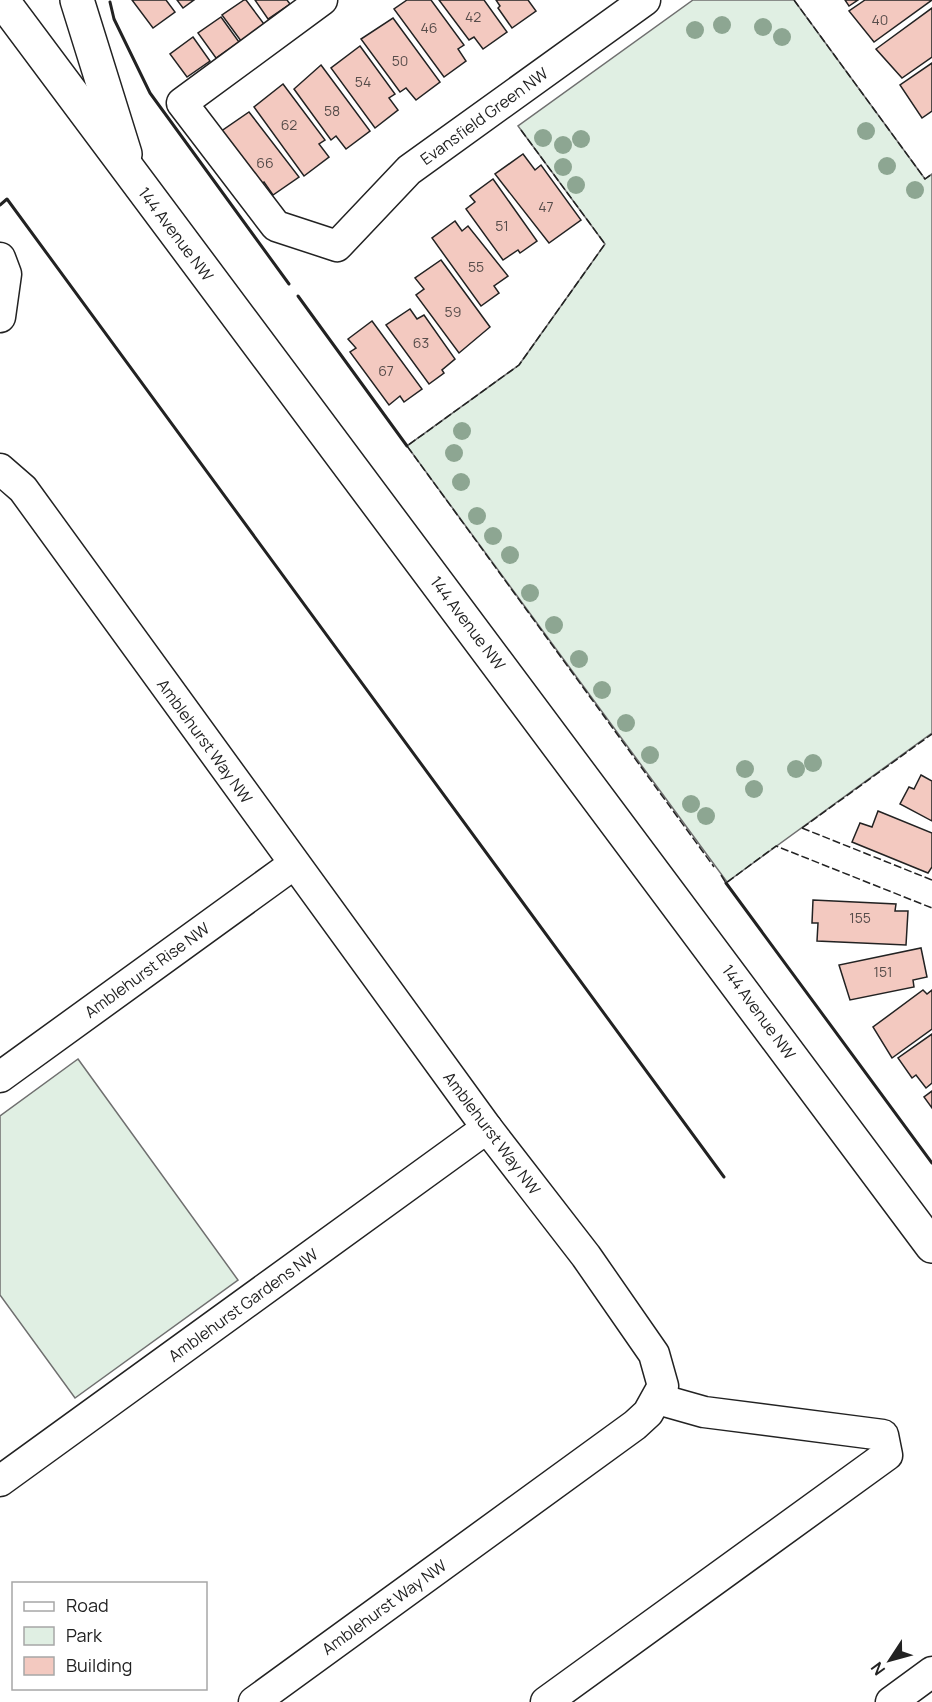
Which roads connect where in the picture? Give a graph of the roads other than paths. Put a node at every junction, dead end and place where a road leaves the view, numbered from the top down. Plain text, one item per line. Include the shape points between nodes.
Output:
1 (2, 0) edge
2 (77, 0) edge
3 (321, 0) edge
4 (645, 0) edge
5 (130, 173) junction
6 (0, 258) edge
7 (0, 317) edge
8 (0, 469) edge
9 (294, 864) junction
10 (4, 1064) edge
11 (487, 1128) junction
12 (932, 1246) edge
13 (658, 1399) junction
14 (0, 1481) edge
15 (932, 1672) edge
16 (254, 1702) edge
17 (546, 1702) edge
18 (891, 1702) edge

1 - 5 main road, 144 Avenue NW
2 - 5 main road
3 - 4 street, Evansfield Green NW via 182,104 276,226 337,246 409,170
5 - 12 main road, 144 Avenue NW
6 - 7 street via 6,274
8 - 9 street, Amblehurst Way NW via 23,489
9 - 10 street, Amblehurst Rise NW
9 - 11 street, Amblehurst Way NW
11 - 13 street, Amblehurst Way NW via 586,1256 654,1354 663,1386
11 - 14 street, Amblehurst Gardens NW
13 - 16 street, Amblehurst Way NW via 628,1431
13 - 17 street via 704,1412 883,1435 886,1455
15 - 18 street

